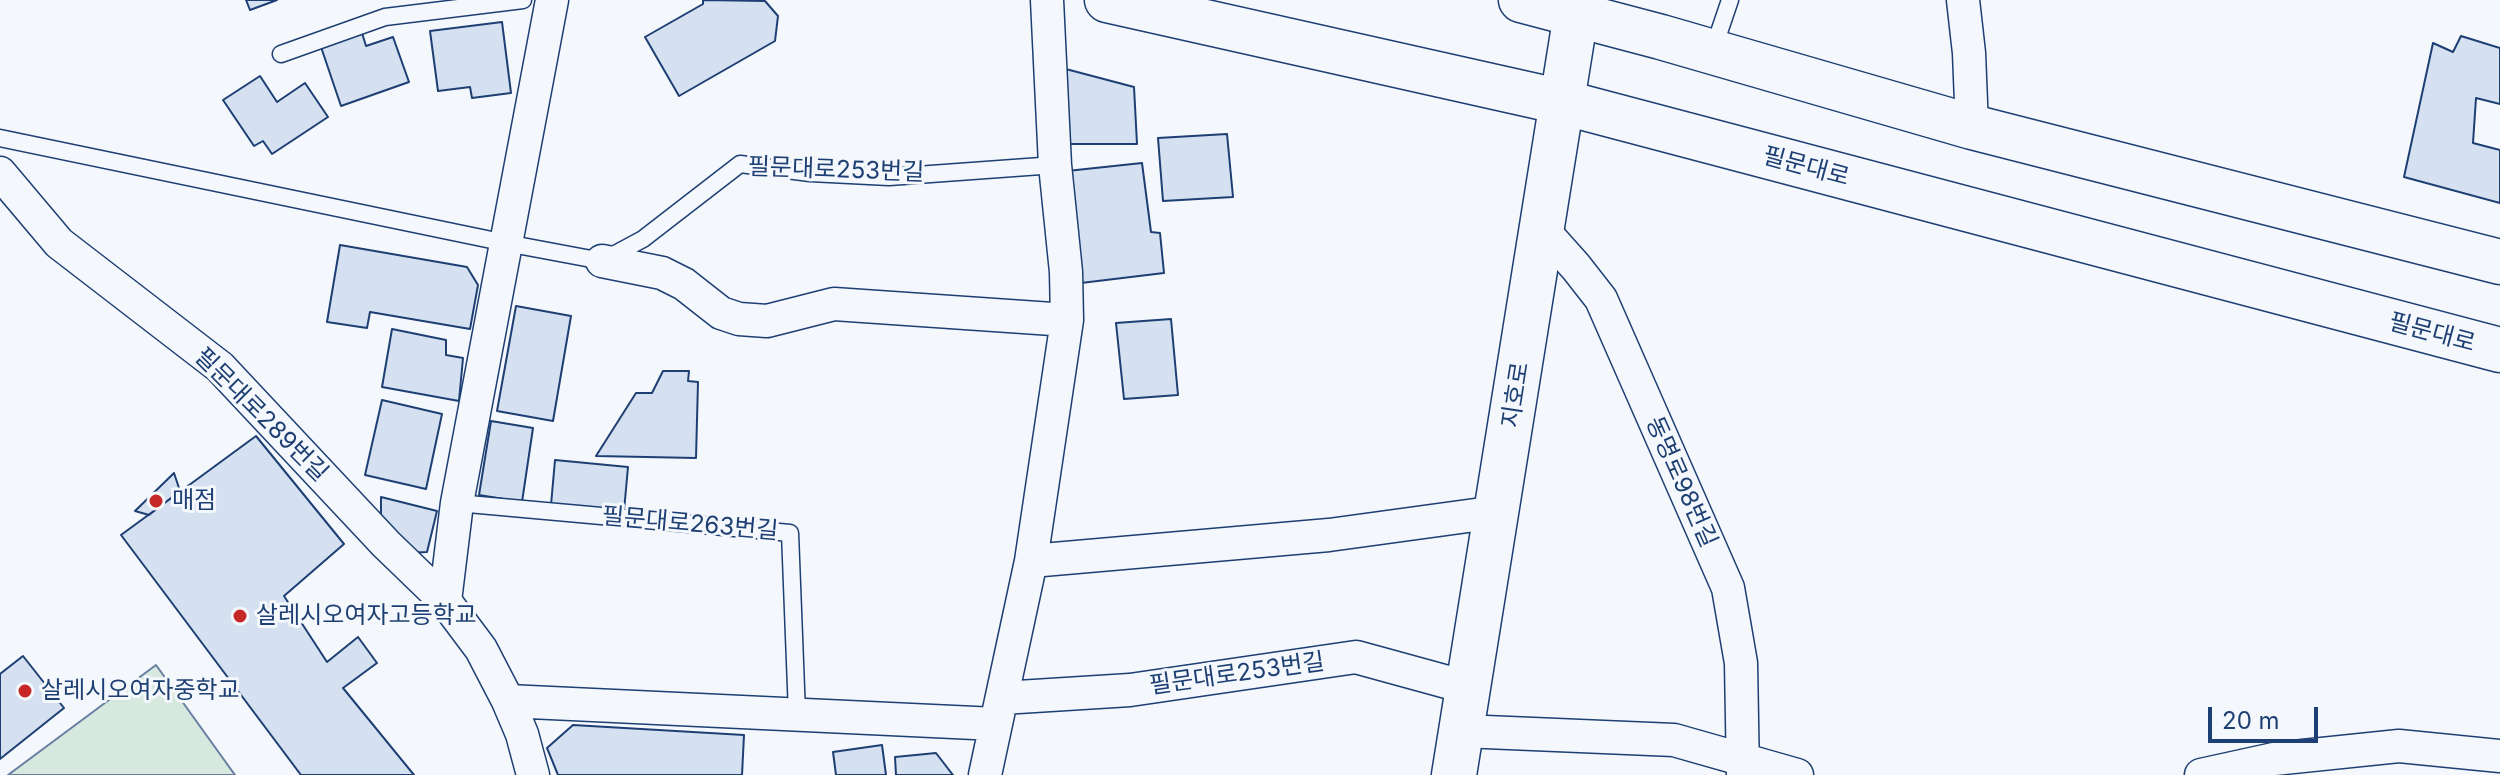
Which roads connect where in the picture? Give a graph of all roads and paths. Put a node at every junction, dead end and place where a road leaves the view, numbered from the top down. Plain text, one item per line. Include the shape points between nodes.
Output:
1 (523, 0) edge
2 (552, 0) edge
3 (1047, 0) edge
4 (1107, 0) edge
5 (1521, 0) edge
6 (1730, 0) edge
7 (1963, 0) edge
8 (1577, 7) edge
9 (1712, 51) junction
10 (281, 54) dead end
11 (1562, 102) junction
12 (1972, 127) junction
13 (0, 138) edge
14 (1055, 165) junction
15 (0, 173) edge
16 (1542, 229) junction
17 (506, 243) junction
18 (602, 261) junction
19 (2500, 262) edge
20 (1067, 320) junction
21 (2500, 350) edge
22 (457, 503) junction
23 (1497, 512) junction
24 (1031, 561) junction
25 (445, 601) junction
26 (1469, 688) junction
27 (508, 701) junction
28 (999, 711) junction
29 (797, 714) junction
30 (1462, 731) junction
31 (2500, 756) edge
32 (2329, 764) edge
33 (1743, 768) edge
34 (533, 775) edge
35 (985, 775) edge
36 (1454, 775) edge
37 (1797, 775) edge
38 (2201, 775) edge

1 - 10 lane via 385,17
2 - 17 street
3 - 14 street
4 - 11 main road, 필문대로
5 - 8 main road
6 - 9 lane
7 - 12 street
8 - 9 main road
8 - 11 main road, 지호로
9 - 12 main road
11 - 16 main road, 지호로
11 - 21 main road, 필문대로
12 - 19 main road
13 - 17 lane
14 - 18 lane, 필문대로253번길 via 889,177 740,164 643,239
14 - 20 street
15 - 25 street, 필문대로289번길 via 59,243 220,367
16 - 23 main road, 지호로
16 - 33 street, 동명로98번길 via 1601,299 1728,588 1741,663
17 - 18 lane
17 - 22 street
18 - 20 street via 662,273 721,313 739,319 767,321 834,304
20 - 24 street
22 - 25 street
22 - 29 lane, 필문대로263번길 via 790,533
23 - 24 street via 1329,535
23 - 26 main road, 지호로
24 - 28 street
25 - 27 street via 481,649
26 - 28 street, 필문대로253번길 via 1356,657
26 - 30 main road, 지호로
27 - 29 street
27 - 34 street
28 - 29 street
28 - 35 street
30 - 33 street via 1674,740
30 - 36 main road, 지호로
31 - 32 street via 2399,746
32 - 38 street via 2274,759
33 - 37 street

